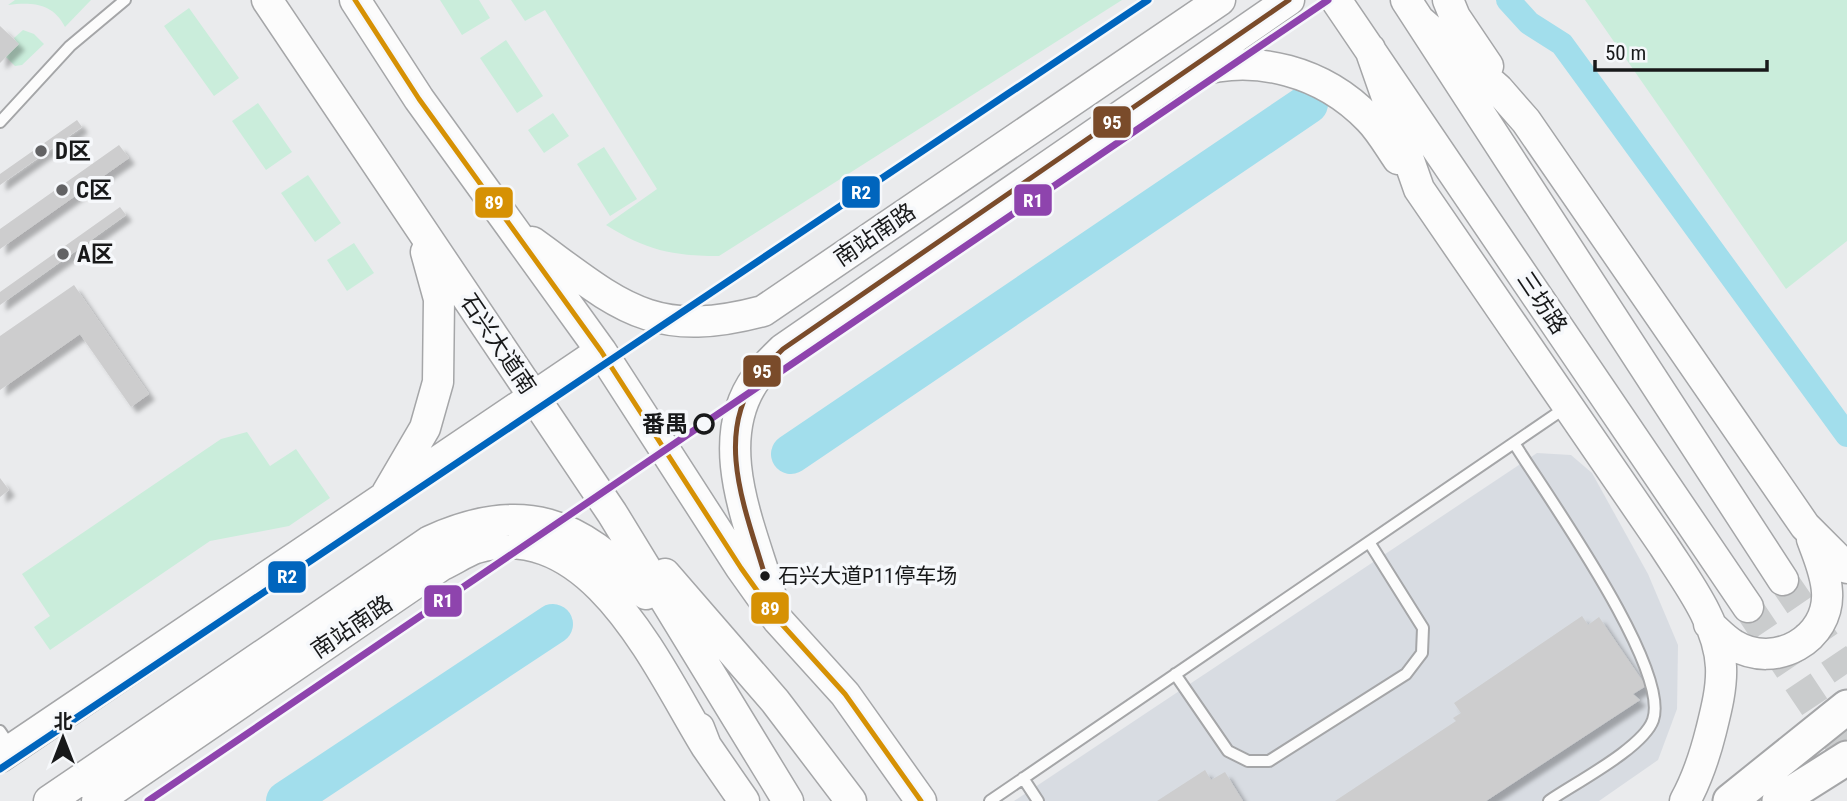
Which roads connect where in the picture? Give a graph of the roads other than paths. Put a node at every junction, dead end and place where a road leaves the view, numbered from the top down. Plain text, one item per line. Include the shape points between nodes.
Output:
1 (125, 0) edge
2 (267, 0) edge
3 (355, 0) edge
4 (1188, 0) edge
5 (1220, 0) edge
6 (1289, 0) edge
7 (1336, 0) edge
8 (1448, 0) edge
9 (1413, 10) edge
10 (1370, 49) junction
11 (1146, 50) junction
12 (1159, 90) junction
13 (1527, 121) junction
14 (0, 122) edge
15 (1419, 189) junction
16 (418, 225) junction
17 (510, 225) junction
18 (601, 351) junction
19 (534, 397) junction
20 (1569, 405) junction
21 (1514, 443) junction
22 (383, 499) junction
23 (612, 513) junction
24 (1810, 530) junction
25 (1369, 542) junction
26 (1847, 568) edge
27 (1783, 580) tunnel mouth
28 (640, 588) junction
29 (1748, 607) tunnel mouth
30 (778, 620) junction
31 (1709, 624) junction
32 (695, 652) junction
33 (1175, 674) junction
34 (1847, 708) edge
35 (4, 746) edge
36 (706, 746) junction
37 (1847, 758) edge
38 (1023, 778) junction
39 (48, 801) edge
40 (97, 801) edge
41 (744, 801) edge
42 (788, 801) edge
43 (851, 801) edge
44 (921, 801) edge
45 (990, 801) edge
46 (1038, 801) edge
47 (1549, 801) edge
48 (1685, 801) edge
49 (1730, 801) edge
50 (1779, 801) edge

1 - 14 lane via 70,46
2 - 16 main road, 石兴大道南
3 - 17 main road
4 - 11 main road
5 - 11 main road, 南站南路
6 - 12 main road, 南站南路
7 - 10 main road, 三坊路
8 - 13 main road via 1455,18
9 - 13 main road
9 - 27 main road
10 - 15 main road
10 - 29 main road, 三坊路
11 - 17 main road, 南站南路 via 763,311 724,321 684,323 645,315 612,300
12 - 15 main road via 1195,71 1226,64 1250,63 1296,72 1345,97 1371,120
12 - 30 main road, 南站南路 via 783,349 756,379 739,417 733,457
13 - 24 main road
15 - 20 main road
16 - 19 main road, 石兴大道南
16 - 22 main road via 439,299 438,382 425,428
17 - 18 main road
18 - 19 main road
18 - 30 main road
19 - 22 main road
19 - 23 main road, 石兴大道南
20 - 21 lane
20 - 31 main road via 1694,593
21 - 25 lane
21 - 47 lane via 1620,611 1655,694 1654,719 1644,737
22 - 35 main road
23 - 28 main road
23 - 32 main road, 石兴大道南
23 - 43 main road via 775,701
24 - 26 main road
24 - 31 main road via 1827,591 1822,622 1811,635 1789,650 1772,654 1735,646
25 - 33 lane
25 - 33 lane via 1423,628 1422,653 1406,674 1269,761 1248,761 1228,751
28 - 32 main road
28 - 36 main road
28 - 39 main road via 593,543 561,526 517,520 464,526 430,541
30 - 44 main road via 845,694
31 - 48 main road via 1721,667 1717,705
32 - 42 main road, 石兴大道南
33 - 38 lane
34 - 49 main road
36 - 40 main road, 南站南路 via 634,629 594,578 561,555 532,546 505,545 476,548 442,565
36 - 41 main road
37 - 50 main road
38 - 45 lane
38 - 46 lane

